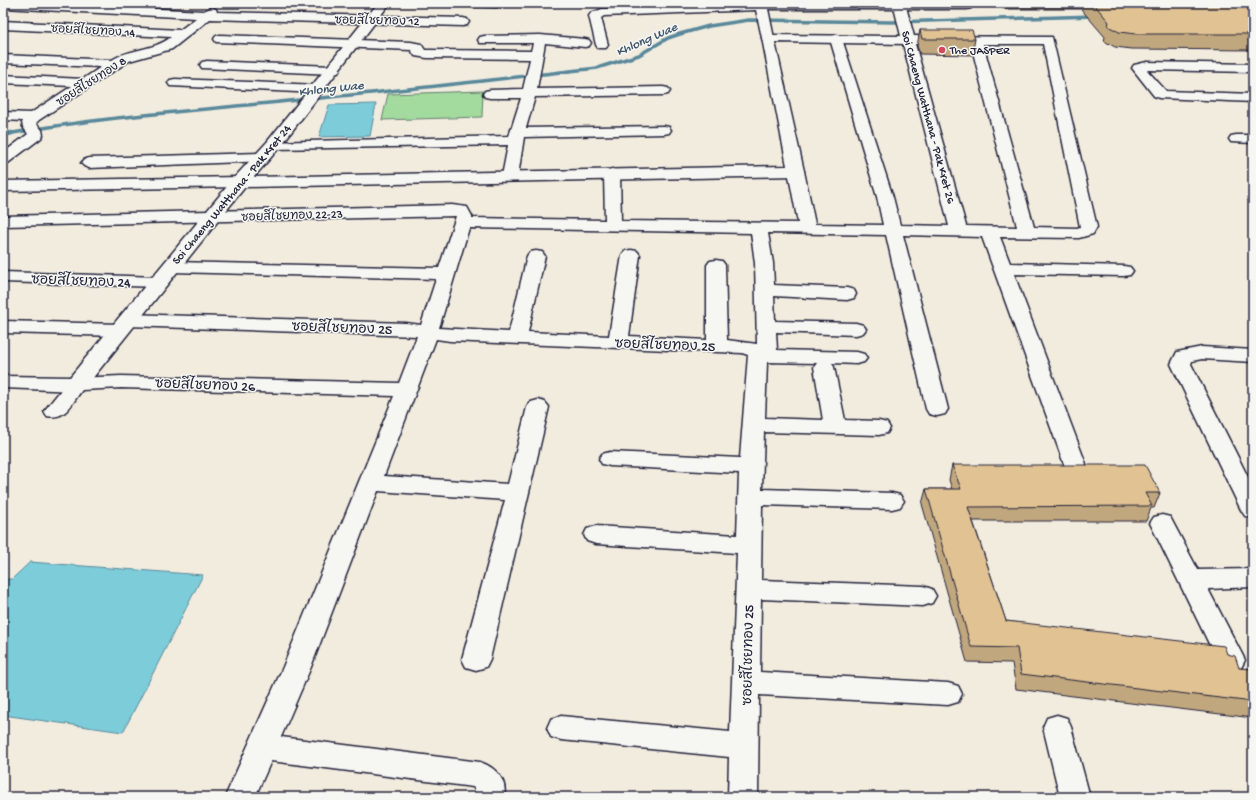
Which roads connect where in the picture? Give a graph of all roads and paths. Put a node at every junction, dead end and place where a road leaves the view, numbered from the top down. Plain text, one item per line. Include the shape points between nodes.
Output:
1 (222, 3) edge
2 (384, 3) edge
3 (464, 3) edge
4 (496, 4) edge
5 (762, 4) edge
6 (899, 4) edge
7 (3, 5) edge
8 (968, 6) dead end
9 (207, 15) junction
10 (371, 20) junction
11 (463, 22) dead end
12 (3, 25) edge
13 (183, 34) junction
14 (768, 38) junction
15 (220, 39) dead end
16 (540, 39) junction
17 (484, 40) dead end
18 (836, 40) junction
19 (908, 40) junction
20 (976, 40) junction
21 (585, 43) dead end
22 (352, 44) junction
23 (602, 45) dead end
24 (537, 55) junction
25 (3, 59) edge
26 (115, 64) junction
27 (207, 65) dead end
28 (1253, 68) edge
29 (333, 70) junction
30 (3, 79) edge
31 (86, 83) junction
32 (174, 83) dead end
33 (663, 91) dead end
34 (529, 93) junction
35 (490, 94) dead end
36 (312, 96) junction
37 (1253, 98) edge
38 (3, 116) edge
39 (33, 125) junction
40 (664, 130) dead end
41 (517, 136) junction
42 (1236, 139) dead end
43 (1253, 139) edge
44 (273, 144) junction
45 (260, 158) junction
46 (3, 160) edge
47 (89, 163) dead end
48 (796, 171) junction
49 (612, 174) junction
50 (510, 176) junction
51 (240, 182) junction
52 (3, 186) edge
53 (212, 217) junction
54 (462, 217) junction
55 (3, 221) edge
56 (613, 225) junction
57 (759, 227) junction
58 (807, 228) junction
59 (892, 229) junction
60 (959, 230) junction
61 (989, 231) junction
62 (1027, 232) junction
63 (631, 255) dead end
64 (536, 256) dead end
65 (716, 265) dead end
66 (172, 267) junction
67 (1003, 268) junction
68 (1124, 271) dead end
69 (446, 274) junction
70 (3, 277) edge
71 (159, 282) junction
72 (764, 290) junction
73 (847, 294) dead end
74 (124, 325) junction
75 (766, 326) junction
76 (3, 327) edge
77 (856, 329) dead end
78 (428, 333) junction
79 (516, 338) junction
80 (618, 342) junction
81 (717, 346) junction
82 (1253, 356) edge
83 (857, 358) dead end
84 (824, 367) dead end
85 (3, 382) edge
86 (76, 384) junction
87 (407, 390) junction
88 (538, 407) dead end
89 (937, 409) dead end
90 (55, 411) dead end
91 (754, 425) junction
92 (835, 427) junction
93 (880, 428) dead end
94 (610, 459) dead end
95 (1075, 464) edge
96 (751, 466) junction
97 (372, 483) junction
98 (518, 493) junction
99 (751, 497) junction
100 (892, 501) dead end
101 (1253, 510) edge
102 (1162, 523) dead end
103 (596, 535) dead end
104 (750, 545) junction
105 (1253, 578) edge
106 (1190, 580) junction
107 (748, 589) junction
108 (923, 596) dead end
109 (476, 659) dead end
110 (1231, 660) edge
111 (746, 684) junction
112 (948, 694) dead end
113 (1056, 727) dead end
114 (561, 728) dead end
115 (745, 746) junction
116 (261, 747) junction
117 (240, 797) edge
118 (490, 797) edge
119 (744, 797) edge
120 (1075, 797) edge

1 - 9 street, ซอยสีไชยทอง 8
2 - 10 street, Soi Chaeng Watthana - Pak Kret 24
3 - 4 street
5 - 6 street
5 - 14 street
5 - 23 street via 602,13 595,16
6 - 8 street
6 - 19 street, Soi Chaeng Watthana - Pak Kret 26
7 - 9 street, ซอยสีไชยทอง 12
9 - 10 street, ซอยสีไชยทอง 12
9 - 13 street, ซอยสีไชยทอง 8
10 - 11 street, ซอยสีไชยทอง 12
10 - 22 street, Soi Chaeng Watthana - Pak Kret 24
12 - 13 street, ซอยสีไชยทอง 14
13 - 26 street, ซอยสีไชยทอง 8 via 168,46 133,55
14 - 18 street
14 - 48 street
15 - 22 street
16 - 17 street
16 - 21 street
16 - 24 street
18 - 19 street
18 - 59 street via 885,197
19 - 20 street
19 - 60 street, Soi Chaeng Watthana - Pak Kret 26
20 - 62 street
20 - 62 street, ซอยสีไชยทอง 22-23 via 1048,40 1089,227 1079,233
22 - 24 street via 411,46 417,47 420,53 427,54
22 - 29 street, Soi Chaeng Watthana - Pak Kret 24
24 - 34 street
25 - 26 street
26 - 31 street, ซอยสีไชยทอง 8
27 - 29 street
28 - 37 street via 1139,68 1159,93 1164,95
29 - 36 street, Soi Chaeng Watthana - Pak Kret 24
30 - 31 street
31 - 39 street, ซอยสีไชยทอง 8
32 - 36 street
33 - 34 street via 614,86
34 - 35 street
34 - 41 street
36 - 44 street, Soi Chaeng Watthana - Pak Kret 24
38 - 39 street
39 - 46 street, ซอยสีไชยทอง 8 via 36,135
40 - 41 street
41 - 44 street
41 - 50 street
42 - 43 street
44 - 45 street, Soi Chaeng Watthana - Pak Kret 24
45 - 47 street
45 - 51 street, Soi Chaeng Watthana - Pak Kret 24
48 - 49 street
48 - 58 street
49 - 50 street
49 - 56 street
50 - 51 street
51 - 52 street
51 - 53 street, Soi Chaeng Watthana - Pak Kret 24
53 - 54 street, ซอยสีไชยทอง 22-23 via 452,210
53 - 55 street, ซอยสีไชยทอง 22-23
53 - 66 street, Soi Chaeng Watthana - Pak Kret 24
54 - 56 street, ซอยสีไชยทอง 22-23
54 - 69 street
56 - 57 street, ซอยสีไชยทอง 22-23
57 - 58 street, ซอยสีไชยทอง 22-23
57 - 72 street via 764,263
58 - 59 street, ซอยสีไชยทอง 22-23
59 - 60 street, ซอยสีไชยทอง 22-23
59 - 89 street
60 - 61 street, ซอยสีไชยทอง 22-23
61 - 62 street, ซอยสีไชยทอง 22-23
61 - 67 street
63 - 80 street
64 - 79 street
65 - 81 street
66 - 69 street
66 - 71 street, Soi Chaeng Watthana - Pak Kret 24
67 - 68 street
67 - 95 street
69 - 78 street
70 - 71 street, ซอยสีไชยทอง 24
71 - 74 street, Soi Chaeng Watthana - Pak Kret 24
72 - 73 street
72 - 75 street
74 - 76 street
74 - 78 street, ซอยสีไชยทอง 25 via 406,329
74 - 86 street, Soi Chaeng Watthana - Pak Kret 24
75 - 77 street
75 - 83 street via 768,356
78 - 79 street, ซอยสีไชยทอง 25
78 - 87 street
79 - 80 street, ซอยสีไชยทอง 25
80 - 81 street, ซอยสีไชยทอง 25
81 - 91 street, ซอยสีไชยทอง 25 via 753,349 758,353
82 - 101 street via 1202,353 1184,356 1181,364
84 - 92 street
85 - 86 street, ซอยสีไชยทอง 26
86 - 87 street, ซอยสีไชยทอง 26 via 121,382
86 - 90 street
87 - 97 street
88 - 98 street
91 - 92 street
91 - 96 street, ซอยสีไชยทอง 25
92 - 93 street
94 - 96 street
96 - 99 street, ซอยสีไชยทอง 25
97 - 98 street
97 - 116 street
98 - 109 street
99 - 100 street
99 - 104 street, ซอยสีไชยทอง 25
102 - 106 street
103 - 104 street
104 - 107 street, ซอยสีไชยทอง 25
105 - 106 street
106 - 110 street
107 - 108 street
107 - 111 street, ซอยสีไชยทอง 25
111 - 112 street
111 - 115 street, ซอยสีไชยทอง 25
113 - 120 street
114 - 115 street
115 - 119 street, ซอยสีไชยทอง 25
116 - 117 street
116 - 118 street via 480,775 488,781

